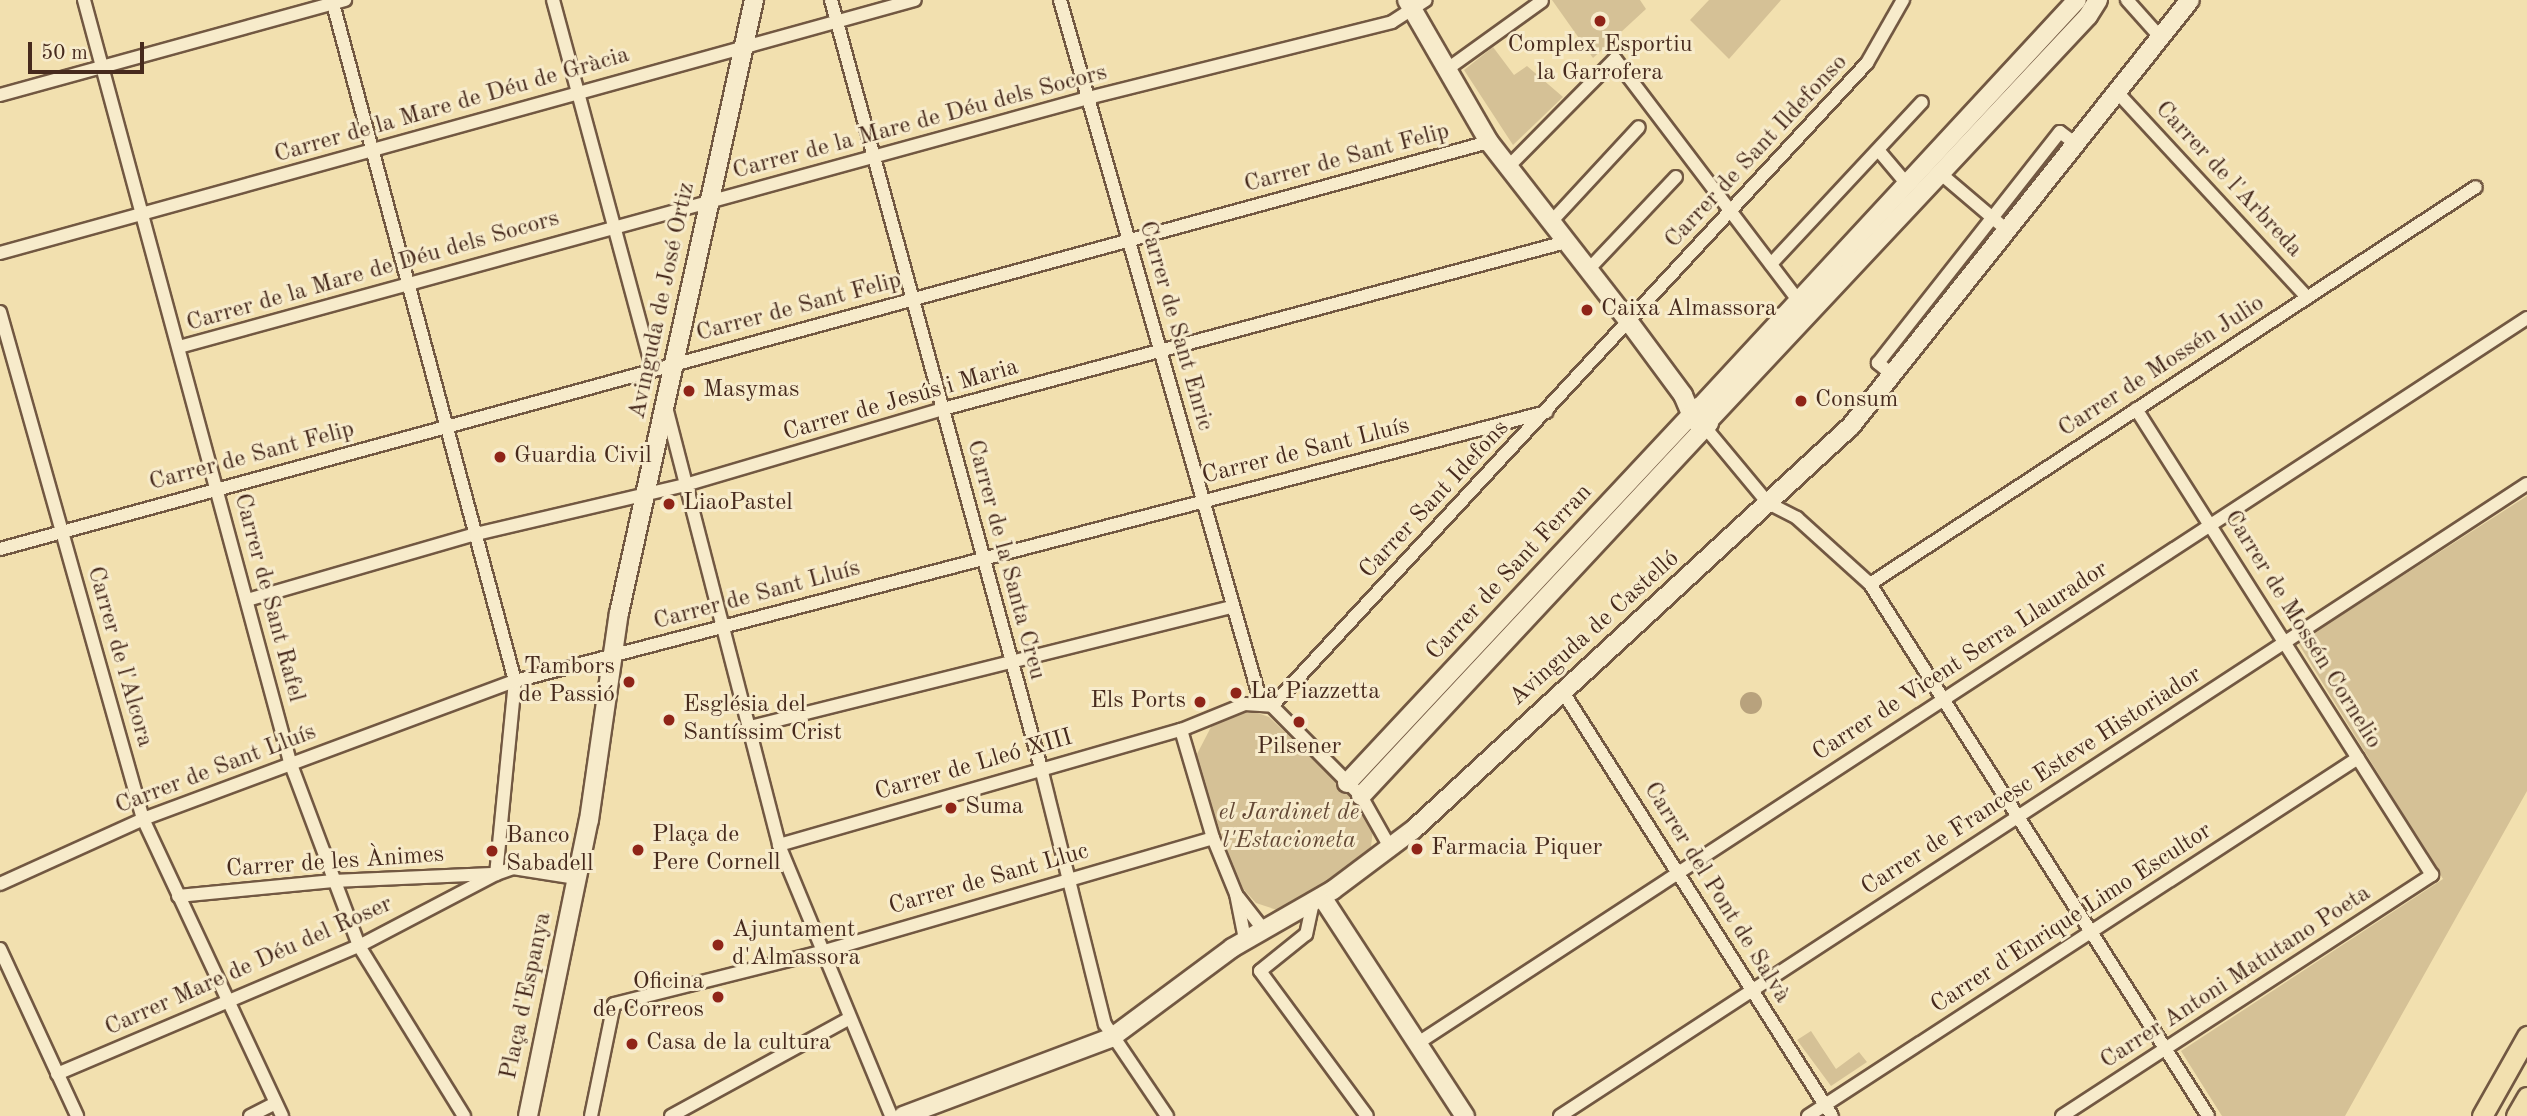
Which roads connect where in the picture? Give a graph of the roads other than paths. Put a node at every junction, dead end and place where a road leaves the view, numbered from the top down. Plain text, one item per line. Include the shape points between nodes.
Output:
1 (84, 0) edge
2 (553, 0) edge
3 (754, 0) edge
4 (831, 0) edge
5 (915, 0) edge
6 (1060, 0) edge
7 (1903, 0) edge
8 (2077, 0) edge
9 (2098, 0) edge
10 (2127, 0) edge
11 (2190, 0) edge
12 (337, 1) edge
13 (1542, 1) edge
14 (1415, 3) edge
15 (836, 21) junction
16 (2161, 38) junction
17 (744, 47) junction
18 (103, 67) junction
19 (1446, 70) junction
20 (577, 92) junction
21 (2117, 92) junction
22 (0, 95) edge
23 (1088, 98) junction
24 (1922, 102) dead end
25 (1639, 127) dead end
26 (1489, 142) junction
27 (2077, 144) junction
28 (372, 149) junction
29 (1879, 151) junction
30 (874, 159) junction
31 (1508, 167) junction
32 (1941, 174) junction
33 (1676, 177) dead end
34 (1906, 183) junction
35 (2476, 187) dead end
36 (1919, 198) junction
37 (709, 202) junction
38 (1731, 212) junction
39 (143, 216) junction
40 (1993, 218) junction
41 (1551, 222) junction
42 (616, 227) junction
43 (2008, 231) junction
44 (1129, 240) junction
45 (1566, 242) junction
46 (0, 253) edge
47 (1772, 264) junction
48 (1588, 270) junction
49 (408, 282) junction
50 (2307, 297) junction
51 (912, 299) junction
52 (1798, 300) junction
53 (0, 312) edge
54 (1810, 315) junction
55 (2527, 318) edge
56 (1629, 322) junction
57 (178, 348) junction
58 (1160, 351) junction
59 (674, 364) junction
60 (653, 370) junction
61 (1894, 376) junction
62 (665, 403) junction
63 (943, 409) junction
64 (2136, 409) junction
65 (1546, 412) junction
66 (1703, 419) junction
67 (447, 426) junction
68 (2527, 484) edge
69 (685, 485) junction
70 (217, 489) junction
71 (644, 496) junction
72 (1203, 500) junction
73 (1768, 503) junction
74 (2210, 525) junction
75 (62, 532) junction
76 (476, 534) junction
77 (0, 549) edge
78 (983, 556) junction
79 (1870, 584) junction
80 (247, 600) junction
81 (1231, 607) junction
82 (724, 628) junction
83 (2284, 642) junction
84 (612, 657) junction
85 (1011, 664) junction
86 (515, 681) junction
87 (1563, 692) junction
88 (1944, 699) junction
89 (1266, 705) junction
90 (750, 727) junction
91 (1181, 730) junction
92 (2358, 758) junction
93 (290, 762) junction
94 (1365, 764) junction
95 (1041, 768) junction
96 (1378, 777) junction
97 (1347, 783) junction
98 (1361, 796) junction
99 (2018, 815) junction
100 (143, 819) junction
101 (1213, 838) junction
102 (779, 845) junction
103 (1391, 849) junction
104 (1678, 872) junction
105 (496, 874) junction
106 (2432, 875) joint
107 (1070, 878) junction
108 (333, 881) junction
109 (576, 882) junction
110 (0, 884) edge
111 (1236, 894) junction
112 (178, 896) junction
113 (1318, 899) junction
114 (1263, 929) junction
115 (2091, 932) junction
116 (1245, 939) junction
117 (359, 946) junction
118 (0, 949) edge
119 (821, 952) junction
120 (1753, 990) junction
121 (227, 999) junction
122 (848, 1019) junction
123 (2527, 1036) edge
124 (1111, 1038) junction
125 (1414, 1046) junction
126 (2165, 1049) junction
127 (57, 1074) junction
128 (2527, 1097) edge
129 (275, 1103) junction
130 (1829, 1110) edge
131 (77, 1116) edge
132 (250, 1116) edge
133 (282, 1116) edge
134 (464, 1116) edge
135 (528, 1116) edge
136 (591, 1116) edge
137 (671, 1116) edge
138 (891, 1116) edge
139 (903, 1116) edge
140 (1167, 1116) edge
141 (1367, 1116) edge
142 (1454, 1116) edge
143 (1465, 1116) edge
144 (1560, 1116) edge
145 (1808, 1116) edge
146 (2062, 1116) edge
147 (2208, 1116) edge
148 (2482, 1116) edge
149 (2516, 1116) edge

1 - 18 street, Carrer de Sant Rafel
2 - 20 street
3 - 17 street, Avinguda de José Ortiz
4 - 15 street, Carrer de la Santa Creu
5 - 15 street, Carrer de la Mare de Déu de Gràcia
6 - 23 street, Carrer de Sant Enric
7 - 38 street, Carrer de Sant Ildefonso via 1867,63
8 - 34 street, Carrer de Sant Ferran
9 - 32 street, Carrer de Sant Ferran
10 - 16 street
11 - 16 street, Avinguda de Castelló
12 - 18 street
12 - 28 street
13 - 19 street
14 - 19 street
14 - 23 street, Carrer de la Mare de Déu dels Socors via 1392,22
15 - 17 street, Carrer de la Mare de Déu de Gràcia
15 - 30 street, Carrer de la Santa Creu
16 - 21 street, Avinguda de Castelló
17 - 20 street, Carrer de la Mare de Déu de Gràcia
17 - 37 street, Avinguda de José Ortiz
18 - 22 street
18 - 39 street, Carrer de Sant Rafel
19 - 26 street
20 - 28 street, Carrer de la Mare de Déu de Gràcia
20 - 42 street
21 - 27 street, Avinguda de Castelló
21 - 50 street, Carrer de l'Arbreda
23 - 30 street, Carrer de la Mare de Déu dels Socors
23 - 44 street, Carrer de Sant Enric
24 - 29 street
25 - 41 street
26 - 31 street
26 - 44 street, Carrer de Sant Felip
27 - 40 street via 2060,132
27 - 43 street, Avinguda de Castelló
28 - 39 street, Carrer de la Mare de Déu de Gràcia
28 - 49 street
29 - 34 street
29 - 47 street
30 - 37 street, Carrer de la Mare de Déu dels Socors
30 - 51 street, Carrer de la Santa Creu
31 - 38 street via 1615,59
31 - 41 street
32 - 36 street, Carrer de Sant Ferran
32 - 40 street
33 - 48 street
34 - 36 street
34 - 52 street, Carrer de Sant Ferran
35 - 50 street, Carrer de Mossén Julio
36 - 54 street, Carrer de Sant Ferran
37 - 42 street, Carrer de la Mare de Déu dels Socors
37 - 59 street, Avinguda de José Ortiz
38 - 47 street
38 - 56 street, Carrer de Sant Ildefonso
39 - 46 street, Carrer de la Mare de Déu de Gràcia
39 - 57 street, Carrer de Sant Rafel
40 - 43 street
40 - 61 street via 1878,363
41 - 45 street
42 - 49 street, Carrer de la Mare de Déu dels Socors
42 - 60 street
43 - 61 street, Avinguda de Castelló
44 - 51 street, Carrer de Sant Felip
44 - 58 street, Carrer de Sant Enric
45 - 48 street
45 - 58 street, Carrer de Jesús i Maria
47 - 52 street
48 - 56 street
49 - 57 street, Carrer de la Mare de Déu dels Socors
49 - 67 street
50 - 64 street, Carrer de Mossén Julio
51 - 59 street, Carrer de Sant Felip
51 - 63 street, Carrer de la Santa Creu
52 - 54 street
52 - 66 street, Carrer de Sant Ferran
53 - 75 street, Carrer de l'Alcora
54 - 66 street, Carrer de Sant Ferran
55 - 74 street, Carrer de Vicent Serra Llaurador
56 - 65 street, Carrer Sant Idefons
56 - 66 street
57 - 70 street, Carrer de Sant Rafel
58 - 63 street, Carrer de Jesús i Maria
58 - 72 street, Carrer de Sant Enric
59 - 60 street, Carrer de Sant Felip
59 - 62 street, Avinguda de José Ortiz
60 - 67 street, Carrer de Sant Felip
61 - 73 street, Avinguda de Castelló via 1851,426
62 - 69 street
62 - 71 street, Avinguda de José Ortiz
63 - 69 street, Carrer de Jesús i Maria
63 - 78 street, Carrer de la Santa Creu
64 - 74 street, Carrer de Mossén Cornelio
64 - 79 street, Carrer de Mossén Julio
65 - 72 street, Carrer de Sant Lluís
65 - 89 street, Carrer Sant Idefons
66 - 73 street
66 - 94 street, Carrer de Sant Ferran
66 - 96 street, Carrer de Sant Ferran
67 - 70 street, Carrer de Sant Felip
67 - 76 street
68 - 83 street, Carrer de Francesc Esteve Historiador
69 - 71 street, Carrer de Jesús i Maria
69 - 82 street
70 - 75 street, Carrer de Sant Felip
70 - 80 street, Carrer de Sant Rafel
71 - 76 street, Carrer de Jesús i Maria
71 - 84 street, Avinguda de José Ortiz
72 - 78 street, Carrer de Sant Lluís
72 - 81 street, Carrer de Sant Enric
73 - 79 street via 1797,518
73 - 87 street, Avinguda de Castelló
74 - 83 street, Carrer de Mossén Cornelio
74 - 88 street, Carrer de Vicent Serra Llaurador
75 - 77 street, Carrer de Sant Felip
75 - 100 street, Carrer de l'Alcora
76 - 80 street, Carrer de Jesús i Maria
76 - 86 street
78 - 82 street, Carrer de Sant Lluís
78 - 85 street, Carrer de la Santa Creu
79 - 88 street
80 - 93 street, Carrer de Sant Rafel
81 - 85 street
81 - 89 street, Carrer de Sant Enric
82 - 84 street, Carrer de Sant Lluís
82 - 90 street
83 - 92 street, Carrer de Mossén Cornelio
83 - 99 street, Carrer de Francesc Esteve Historiador
84 - 86 street, Carrer de Sant Lluís
84 - 109 street, Avinguda de José Ortiz
85 - 90 street
85 - 95 street, Carrer de la Santa Creu
86 - 93 street, Carrer de Sant Lluís
86 - 105 street
87 - 103 street, Avinguda de Castelló
87 - 104 street, Carrer del Pont de Salvà
88 - 99 street
88 - 104 street, Carrer de Vicent Serra Llaurador
89 - 91 street, Carrer de Lleó XIII via 1245,704
89 - 97 street
90 - 102 street
91 - 95 street, Carrer de Lleó XIII
91 - 101 street
92 - 106 street, Carrer de Mossén Cornelio
92 - 115 street, Carrer d'Enrique Limo Escultor
93 - 100 street, Carrer de Sant Lluís
93 - 108 street, Carrer de Sant Rafel
94 - 96 street
94 - 97 street, Carrer de Sant Ferran
95 - 102 street, Carrer de Lleó XIII
95 - 107 street, Carrer de la Santa Creu
96 - 98 street, Carrer de Sant Ferran
97 - 98 street
98 - 103 street
99 - 115 street
99 - 120 street, Carrer de Francesc Esteve Historiador
100 - 110 street, Carrer de Sant Lluís
100 - 112 street, Carrer de l'Alcora
101 - 107 street, Carrer de Sant Lluc
101 - 111 street
102 - 119 street
103 - 113 street, Avinguda de Castelló
104 - 120 street, Carrer del Pont de Salvà
104 - 125 street, Carrer de Vicent Serra Llaurador
105 - 108 street, Carrer de les Ànimes
105 - 109 street, Carrer Mare de Déu del Roser via 513,868
105 - 117 street, Carrer Mare de Déu del Roser
106 - 126 street, Carrer Antoni Matutano Poeta
107 - 119 street, Carrer de Sant Lluc
107 - 124 street, Carrer de la Santa Creu
108 - 112 street, Carrer de les Ànimes
108 - 117 street, Carrer de Sant Rafel
109 - 135 street, Plaça d'Espanya
111 - 114 street
111 - 116 street
112 - 121 street, Carrer de l'Alcora
113 - 114 street, Avinguda de Castelló
113 - 125 street
113 - 141 street via 1306,934 1260,971
114 - 116 street, Avinguda de Castelló
115 - 126 street
115 - 130 street, Carrer d'Enrique Limo Escultor
116 - 124 street, Avinguda de Castelló
117 - 121 street, Carrer Mare de Déu del Roser
117 - 134 street, Carrer de Sant Rafel
118 - 127 street
119 - 122 street
119 - 136 street, Carrer de Sant Lluc via 614,1004
120 - 130 street, Carrer del Pont de Salvà
120 - 144 street, Carrer de Francesc Esteve Historiador
121 - 127 street, Carrer Mare de Déu del Roser
121 - 129 street, Carrer de l'Alcora
122 - 137 street
122 - 138 street
123 - 148 main road
124 - 139 street, Avinguda de Castelló
124 - 140 street, Carrer de la Santa Creu
125 - 142 street
125 - 143 street
126 - 146 street, Carrer Antoni Matutano Poeta
126 - 147 street
127 - 131 street
128 - 149 main road
129 - 132 street
129 - 133 street, Carrer de l'Alcora
130 - 145 street, Carrer d'Enrique Limo Escultor

